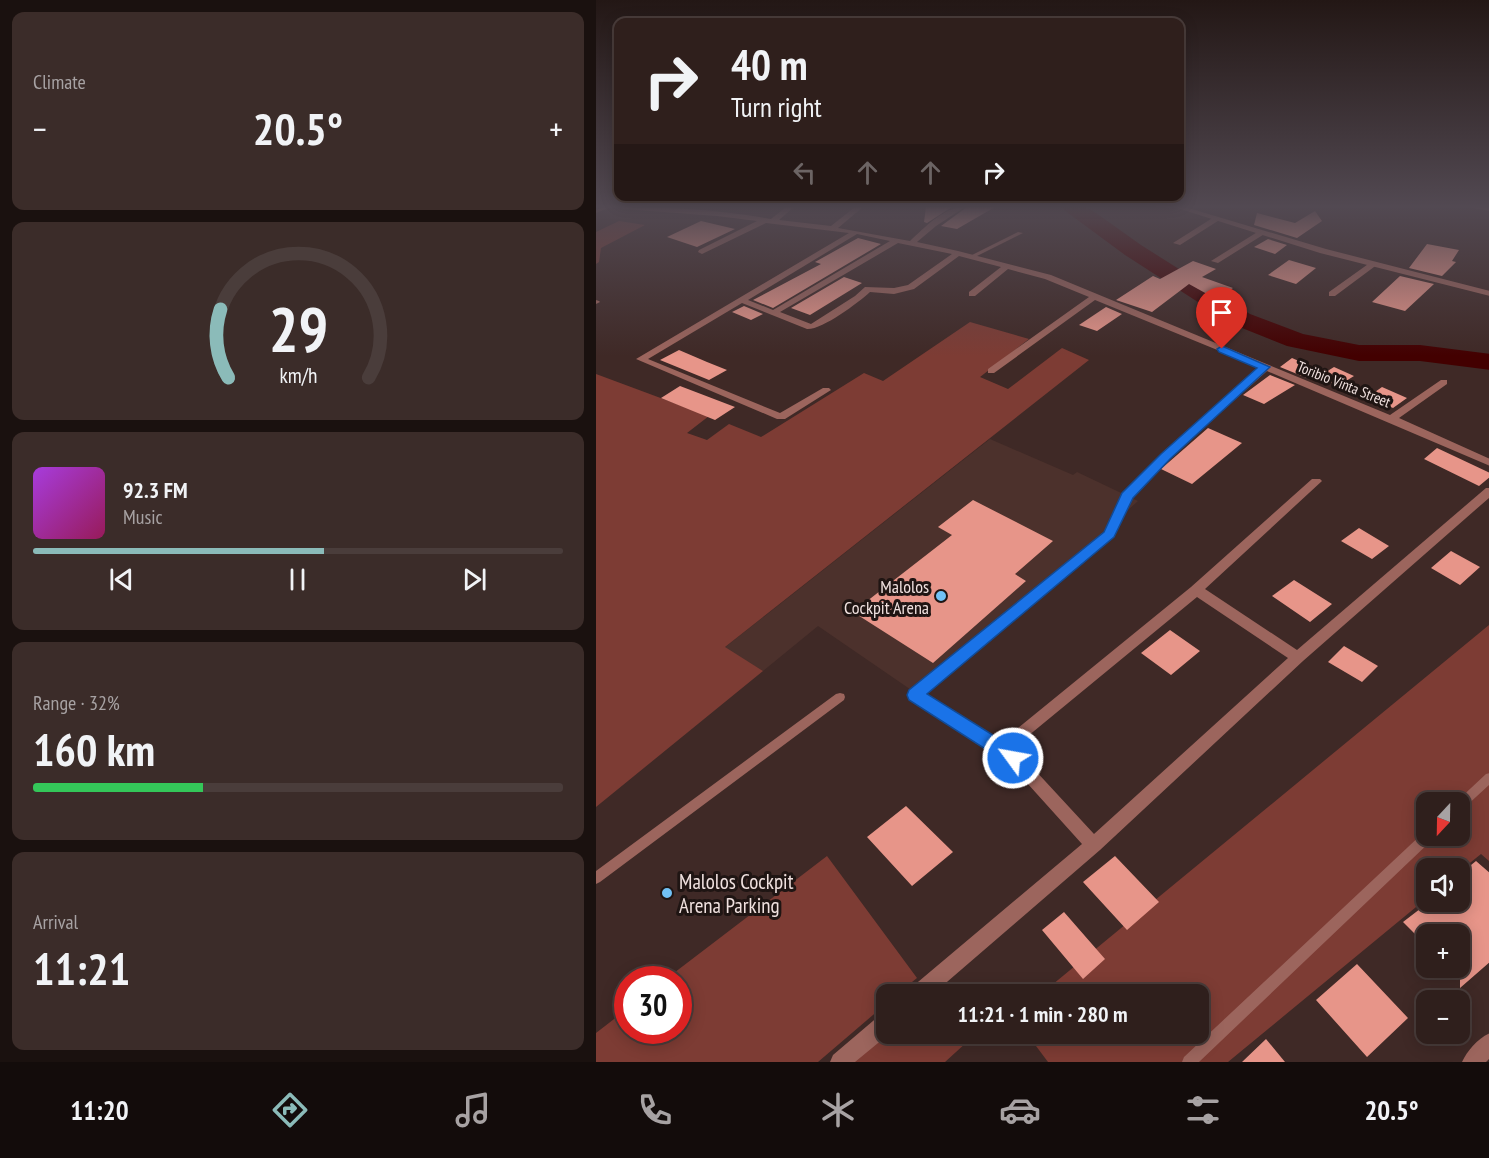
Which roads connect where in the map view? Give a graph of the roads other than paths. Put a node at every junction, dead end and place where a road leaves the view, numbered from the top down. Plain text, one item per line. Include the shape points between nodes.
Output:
1 (814, 257) edge
2 (869, 257) edge
3 (953, 257) edge
4 (973, 257) edge
5 (1222, 257) edge
6 (1347, 257) edge
7 (1215, 261) dead end
8 (1374, 264) junction
9 (1007, 266) junction
10 (972, 294) dead end
11 (1332, 294) dead end
12 (1490, 294) edge
13 (1095, 296) junction
14 (741, 300) junction
15 (775, 312) junction
16 (1265, 367) junction
17 (991, 371) dead end
18 (1444, 382) dead end
19 (826, 390) dead end
20 (1391, 419) junction
21 (1490, 463) edge
22 (1316, 481) dead end
23 (1490, 491) edge
24 (1196, 590) junction
25 (1298, 657) junction
26 (840, 697) dead end
27 (1013, 758) junction
28 (1490, 777) edge
29 (1470, 796) edge
30 (1094, 845) junction
31 (1417, 846) edge
32 (596, 878) edge
33 (931, 984) edge
34 (876, 1031) edge
35 (840, 1062) edge
36 (1189, 1062) edge

1 - 14 street
2 - 15 street
3 - 15 street via 911,287 894,291 869,289 814,326
4 - 9 street, Toribio Vinta Street
5 - 7 street
6 - 8 street
8 - 11 street
8 - 12 street
9 - 10 street
9 - 13 street, Toribio Vinta Street
13 - 16 street, Toribio Vinta Street
13 - 17 street
14 - 15 street
14 - 19 street via 641,359 781,417
16 - 20 street, Toribio Vinta Street
16 - 27 street via 1127,496 1109,534 915,695
18 - 20 street
20 - 21 street, Toribio Vinta Street
22 - 24 street
23 - 25 street
24 - 25 street
24 - 27 street via 1023,732 1014,745
25 - 30 street
26 - 32 lane
27 - 30 street
28 - 29 lane
30 - 33 street
31 - 36 lane
34 - 35 street

